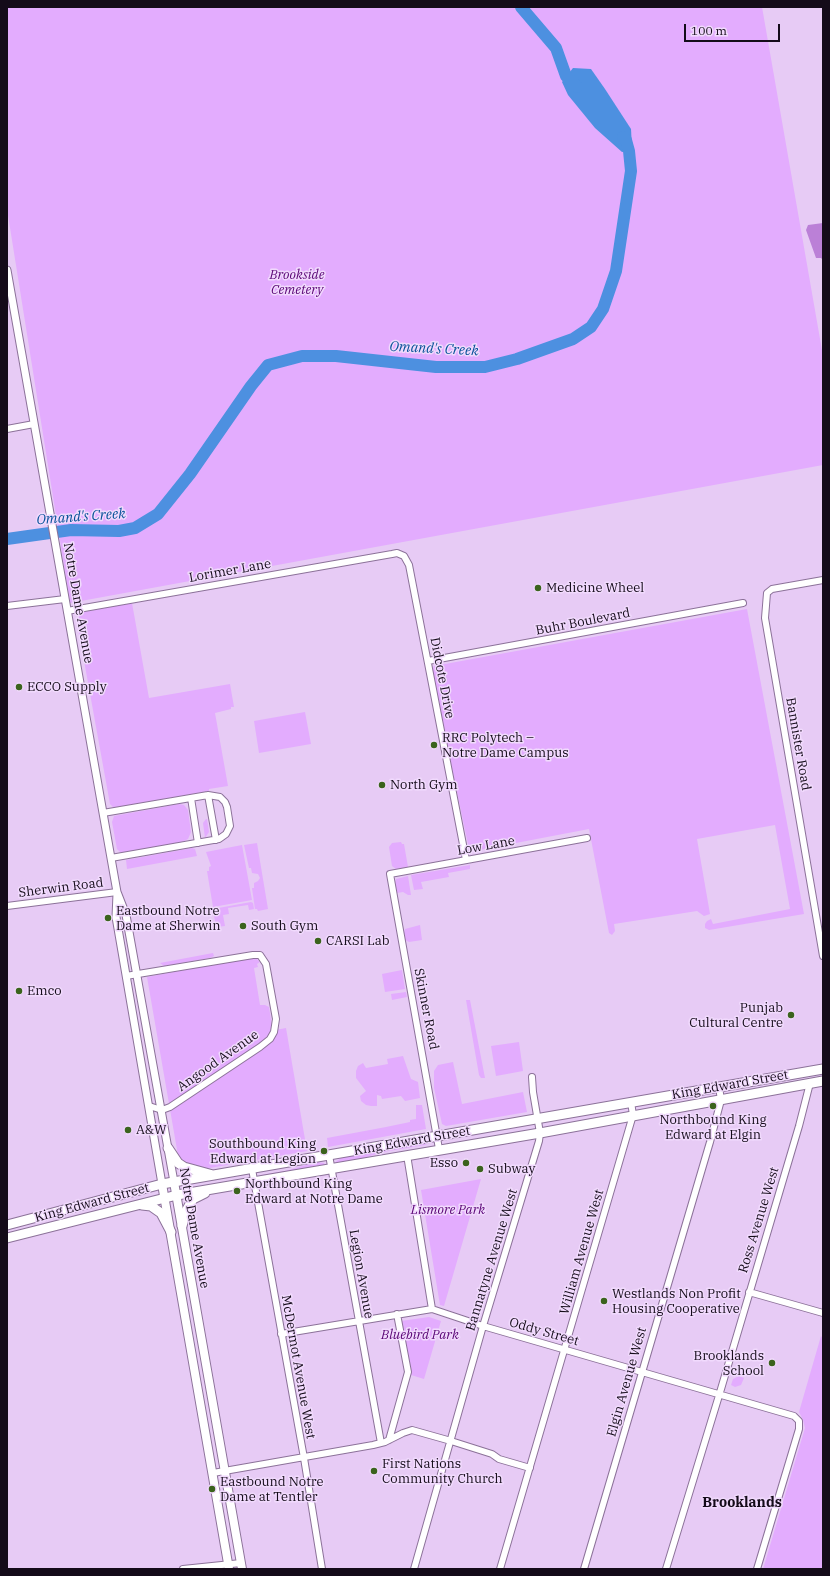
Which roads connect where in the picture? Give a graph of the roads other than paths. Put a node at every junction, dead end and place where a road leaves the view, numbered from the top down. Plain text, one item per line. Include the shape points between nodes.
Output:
1 (7, 270) edge
2 (34, 424) junction
3 (7, 429) edge
4 (396, 553) joint
5 (823, 580) edge
6 (65, 599) junction
7 (743, 603) dead end
8 (7, 606) edge
9 (67, 611) junction
10 (428, 661) junction
11 (208, 795) junction
12 (191, 798) junction
13 (103, 813) junction
14 (587, 838) dead end
15 (216, 840) junction
16 (198, 843) junction
17 (111, 858) junction
18 (466, 860) junction
19 (390, 874) joint
20 (117, 892) junction
21 (7, 906) edge
22 (823, 956) edge
23 (138, 974) junction
24 (126, 976) junction
25 (144, 1010) junction
26 (132, 1011) junction
27 (823, 1068) edge
28 (532, 1077) dead end
29 (823, 1081) edge
30 (810, 1083) junction
31 (719, 1086) junction
32 (721, 1100) junction
33 (631, 1102) junction
34 (149, 1106) junction
35 (162, 1110) junction
36 (634, 1115) junction
37 (538, 1118) junction
38 (540, 1132) junction
39 (437, 1136) junction
40 (168, 1148) junction
41 (439, 1149) junction
42 (329, 1155) junction
43 (407, 1155) junction
44 (332, 1168) junction
45 (252, 1169) junction
46 (216, 1176) junction
47 (174, 1182) junction
48 (254, 1182) junction
49 (162, 1184) junction
50 (213, 1189) junction
51 (176, 1195) junction
52 (164, 1197) junction
53 (138, 1204) junction
54 (7, 1225) edge
55 (182, 1226) junction
56 (171, 1232) junction
57 (7, 1238) edge
58 (749, 1292) junction
59 (432, 1309) junction
60 (823, 1312) edge
61 (397, 1314) junction
62 (359, 1321) junction
63 (483, 1326) junction
64 (281, 1334) junction
65 (565, 1349) junction
66 (642, 1372) junction
67 (719, 1395) junction
68 (389, 1440) junction
69 (452, 1441) junction
70 (381, 1443) junction
71 (304, 1458) junction
72 (530, 1468) junction
73 (225, 1471) junction
74 (213, 1473) junction
75 (229, 1566) edge
76 (242, 1566) edge
77 (183, 1569) edge
78 (322, 1569) edge
79 (414, 1569) edge
80 (500, 1569) edge
81 (584, 1569) edge
82 (666, 1569) edge
83 (757, 1569) edge

1 - 2 street, Notre Dame Avenue
2 - 3 street
2 - 6 street, Notre Dame Avenue
4 - 9 street, Lorimer Lane
4 - 10 street, Didcote Drive via 404,556 409,565
5 - 22 street, Bannister Road via 772,589 767,593 765,618
6 - 8 street
6 - 9 street, Notre Dame Avenue
7 - 10 street, Buhr Boulevard
9 - 13 street, Notre Dame Avenue
10 - 18 street, Didcote Drive
11 - 12 street
11 - 15 street
11 - 15 street via 216,795 223,799 230,822 226,834
12 - 13 street
12 - 16 street
13 - 17 street, Notre Dame Avenue
14 - 18 street, Low Lane
15 - 16 street
16 - 17 street
17 - 20 street, Notre Dame Avenue
18 - 19 street, Low Lane
19 - 39 street, Skinner Road
20 - 21 street, Sherwin Road
20 - 23 street, Notre Dame Avenue via 126,915
20 - 24 street, Notre Dame Avenue via 116,917
23 - 24 street, Angood Avenue
23 - 25 street, Notre Dame Avenue
23 - 35 street, Angood Avenue via 253,954 260,955 266,964 276,1019 270,1039 260,1047
24 - 26 street, Notre Dame Avenue
25 - 26 street
25 - 35 street, Notre Dame Avenue
26 - 34 street, Notre Dame Avenue
27 - 31 main road, King Edward Street
28 - 37 street, Bannatyne Avenue West
29 - 30 main road, King Edward Street
30 - 32 main road, King Edward Street
30 - 58 street, Ross Avenue West
31 - 32 street, Elgin Avenue West
31 - 33 main road, King Edward Street
32 - 36 main road, King Edward Street
32 - 66 street, Elgin Avenue West
33 - 36 street, William Avenue West
33 - 37 main road, King Edward Street
34 - 35 street
34 - 49 street, Notre Dame Avenue
35 - 40 street, Notre Dame Avenue
36 - 38 main road, King Edward Street
36 - 65 street, William Avenue West
37 - 38 street, Bannatyne Avenue West
37 - 39 main road, King Edward Street
38 - 41 main road, King Edward Street
38 - 63 street, Bannatyne Avenue West
39 - 41 street, Skinner Road
39 - 42 main road, King Edward Street
40 - 46 main road via 178,1163 184,1167
40 - 47 street, Notre Dame Avenue
41 - 43 main road, King Edward Street
42 - 44 street, Legion Avenue
42 - 45 main road, King Edward Street
43 - 44 main road, King Edward Street
43 - 59 street
44 - 48 main road, King Edward Street
44 - 62 street, Legion Avenue
45 - 46 main road, King Edward Street
45 - 48 street, McDermot Avenue West
46 - 47 main road, King Edward Street
47 - 49 main road, King Edward Street
47 - 51 main road, Notre Dame Avenue
48 - 50 main road, King Edward Street
48 - 64 street, McDermot Avenue West
49 - 52 main road, Notre Dame Avenue
49 - 54 main road, King Edward Street
50 - 51 main road, King Edward Street
50 - 55 main road via 193,1199
51 - 52 main road, King Edward Street
51 - 55 main road, Notre Dame Avenue
52 - 53 main road, King Edward Street
52 - 56 main road, Notre Dame Avenue
53 - 56 main road via 156,1209 164,1216
53 - 57 main road, King Edward Street
55 - 73 main road, Notre Dame Avenue
56 - 74 main road, Notre Dame Avenue
58 - 60 street
58 - 67 street, Ross Avenue West
59 - 61 street, Oddy Street
59 - 63 street, Oddy Street
61 - 62 street, Oddy Street
61 - 68 street via 408,1372
62 - 64 street, Oddy Street
62 - 70 street, Legion Avenue
63 - 65 street, Oddy Street
63 - 69 street, Bannatyne Avenue West
64 - 71 street, McDermot Avenue West
65 - 66 street, Oddy Street
65 - 72 street, William Avenue West
66 - 67 street, Oddy Street
66 - 81 street, Elgin Avenue West
67 - 82 street, Ross Avenue West
67 - 83 street, Oddy Street via 794,1416 799,1425
68 - 69 street via 412,1430
68 - 70 street
69 - 72 street
69 - 79 street, Bannatyne Avenue West
70 - 71 street
71 - 73 street
71 - 78 street, McDermot Avenue West
72 - 80 street, William Avenue West
73 - 74 street
73 - 76 main road, Notre Dame Avenue
74 - 75 main road, Notre Dame Avenue
75 - 76 street
75 - 77 street

